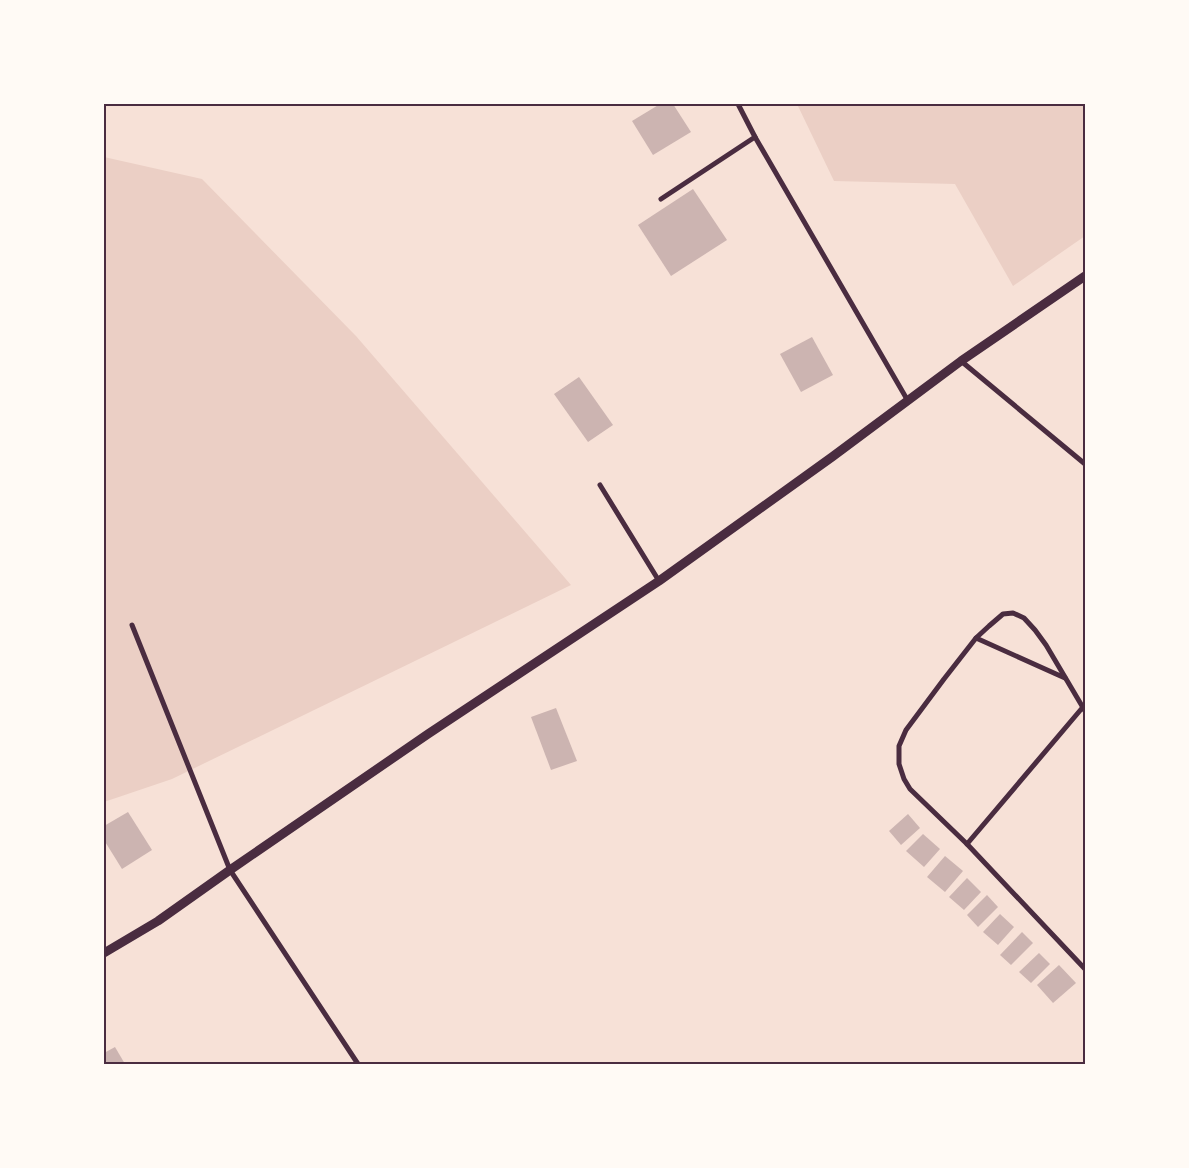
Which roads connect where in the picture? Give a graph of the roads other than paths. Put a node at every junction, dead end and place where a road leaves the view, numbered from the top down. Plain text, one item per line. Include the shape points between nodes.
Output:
1 (738, 104) edge
2 (755, 137) junction
3 (661, 200) dead end
4 (1085, 276) edge
5 (961, 361) junction
6 (908, 401) junction
7 (1085, 464) edge
8 (600, 485) dead end
9 (659, 581) junction
10 (132, 625) dead end
11 (976, 638) junction
12 (1066, 678) junction
13 (1084, 709) edge
14 (967, 844) junction
15 (230, 870) junction
16 (104, 953) edge
17 (1085, 968) edge
18 (358, 1064) edge

1 - 2 street
2 - 3 street
2 - 6 street
4 - 5 street
5 - 6 street
5 - 7 street
6 - 9 street
8 - 9 street
9 - 15 street
10 - 15 street
11 - 12 street
11 - 12 street via 1003,614 1013,613 1024,618 1035,630
11 - 14 street via 906,730 899,746 899,764 910,789
12 - 13 street
13 - 14 street
14 - 17 street
15 - 16 street via 158,921
15 - 18 street

